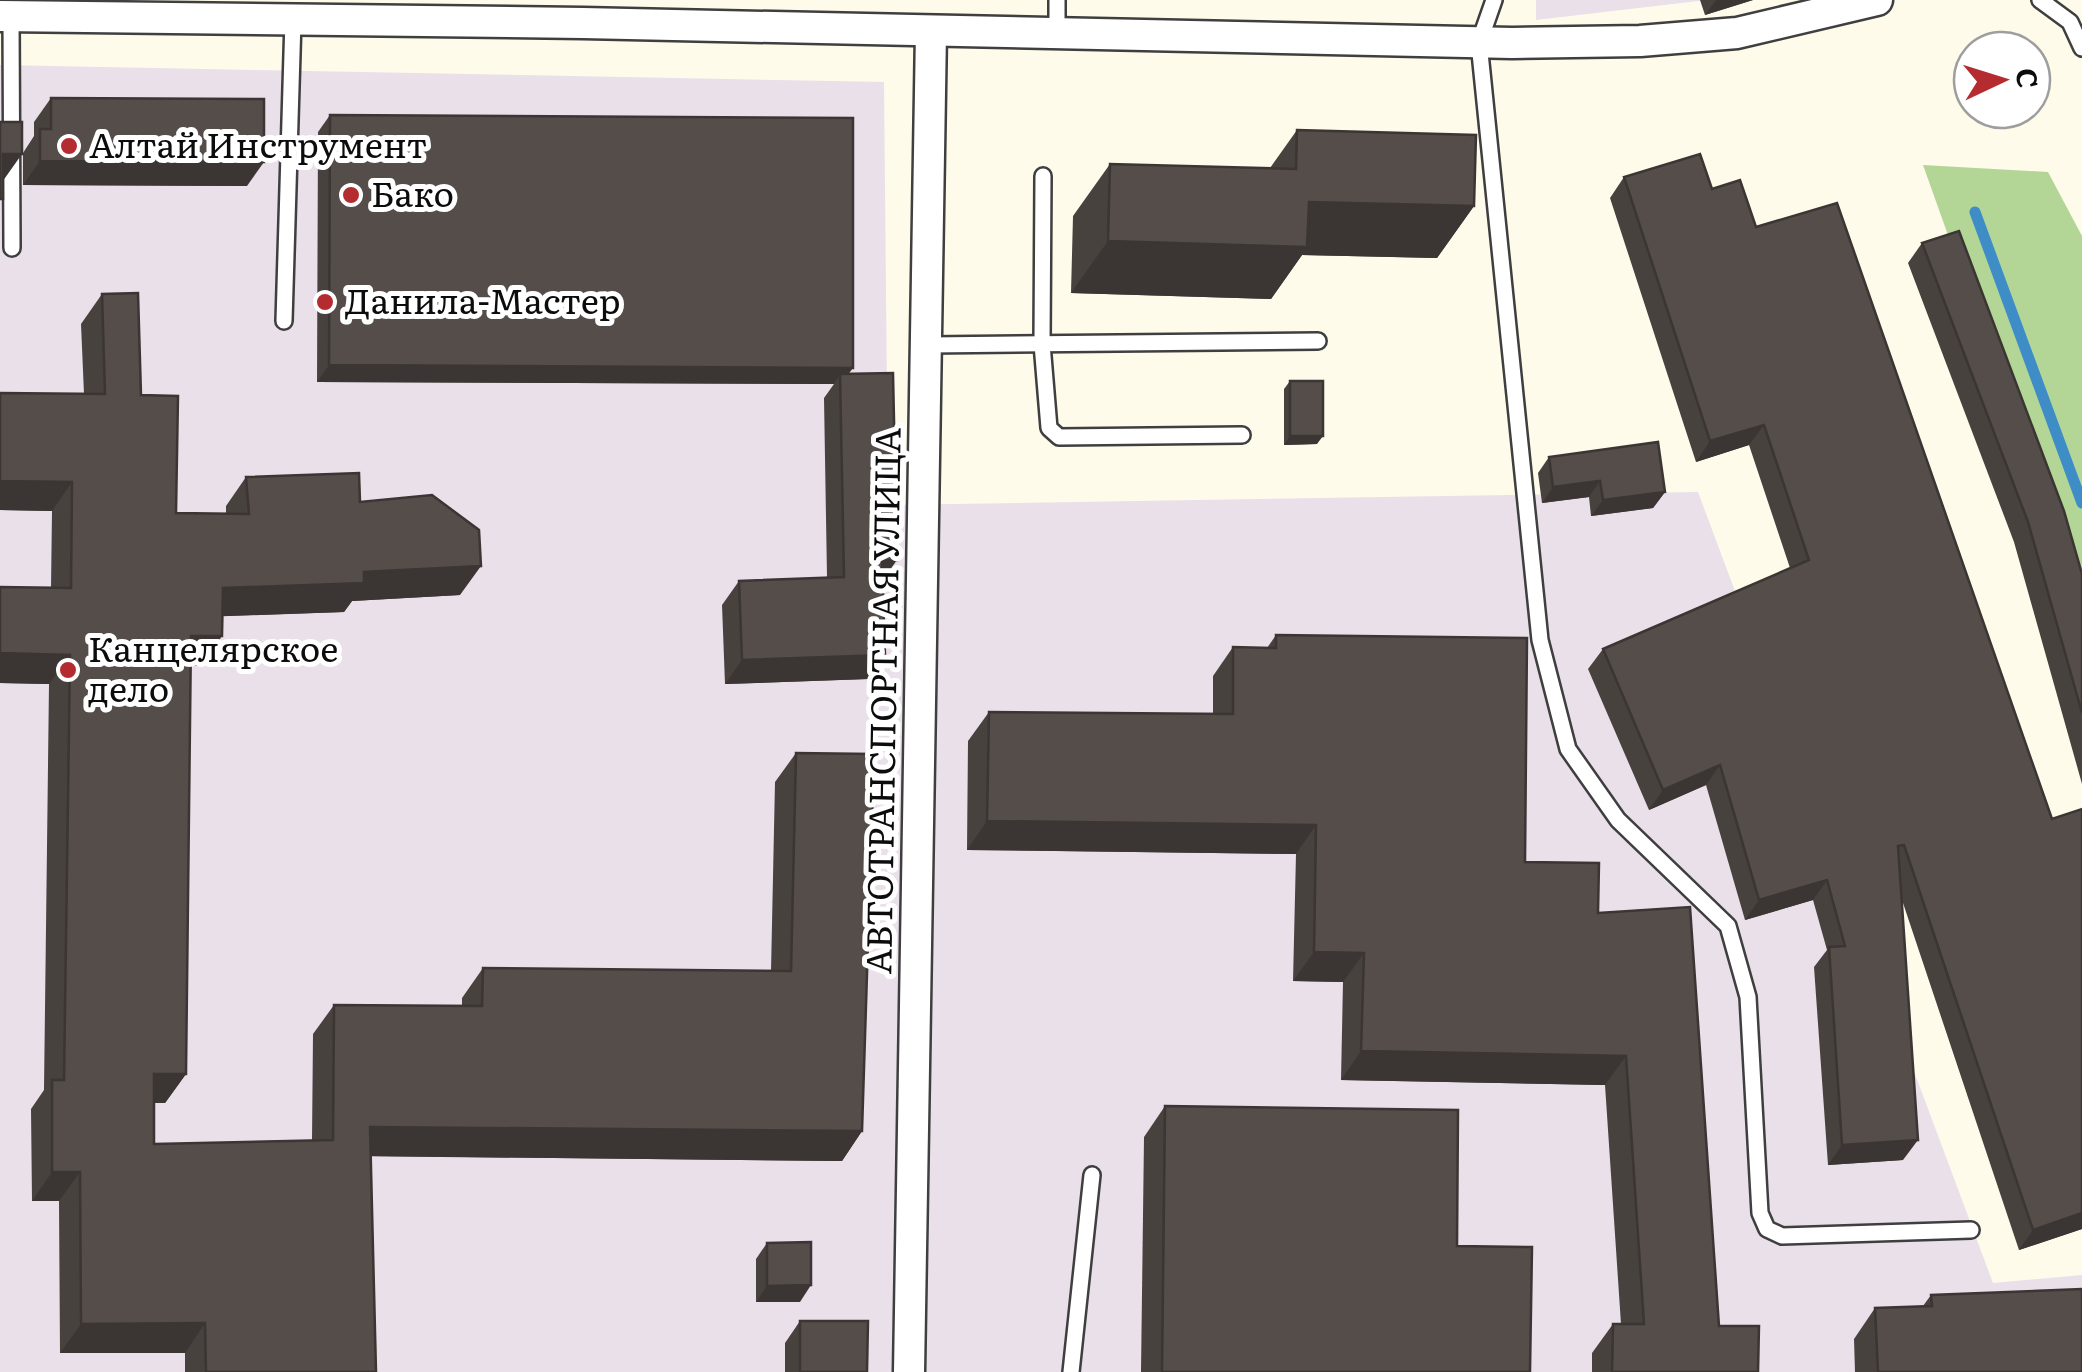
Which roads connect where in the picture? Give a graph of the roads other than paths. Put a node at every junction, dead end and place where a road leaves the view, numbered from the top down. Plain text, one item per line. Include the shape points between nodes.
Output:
1 (1058, 0) edge
2 (1494, 0) edge
3 (1877, 0) edge
4 (2040, 0) edge
5 (1833, 5) edge
6 (584, 11) edge
7 (6, 16) edge
8 (293, 20) junction
9 (931, 30) junction
10 (1057, 34) junction
11 (1479, 43) junction
12 (2082, 48) edge
13 (1043, 176) dead end
14 (12, 248) dead end
15 (284, 320) dead end
16 (1318, 341) dead end
17 (929, 344) junction
18 (1042, 344) junction
19 (1242, 434) dead end
20 (1092, 1175) dead end
21 (1971, 1230) dead end
22 (908, 1372) edge
23 (1071, 1372) edge

1 - 10 lane
2 - 11 lane
3 - 5 street
4 - 12 lane via 2070,22
5 - 11 street via 1737,32
6 - 8 street
6 - 9 street
7 - 8 street
7 - 14 lane
8 - 15 lane
9 - 10 street
9 - 17 street, АВТОТРАНСПОРТНАЯ УЛИЦА
10 - 11 street
11 - 21 lane via 1540,640 1568,749 1618,820 1728,926 1748,997 1760,1213 1767,1230 1782,1236
13 - 18 lane
16 - 18 lane
17 - 18 lane
17 - 22 street, АВТОТРАНСПОРТНАЯ УЛИЦА
18 - 19 lane via 1045,410 1059,437
20 - 23 lane

